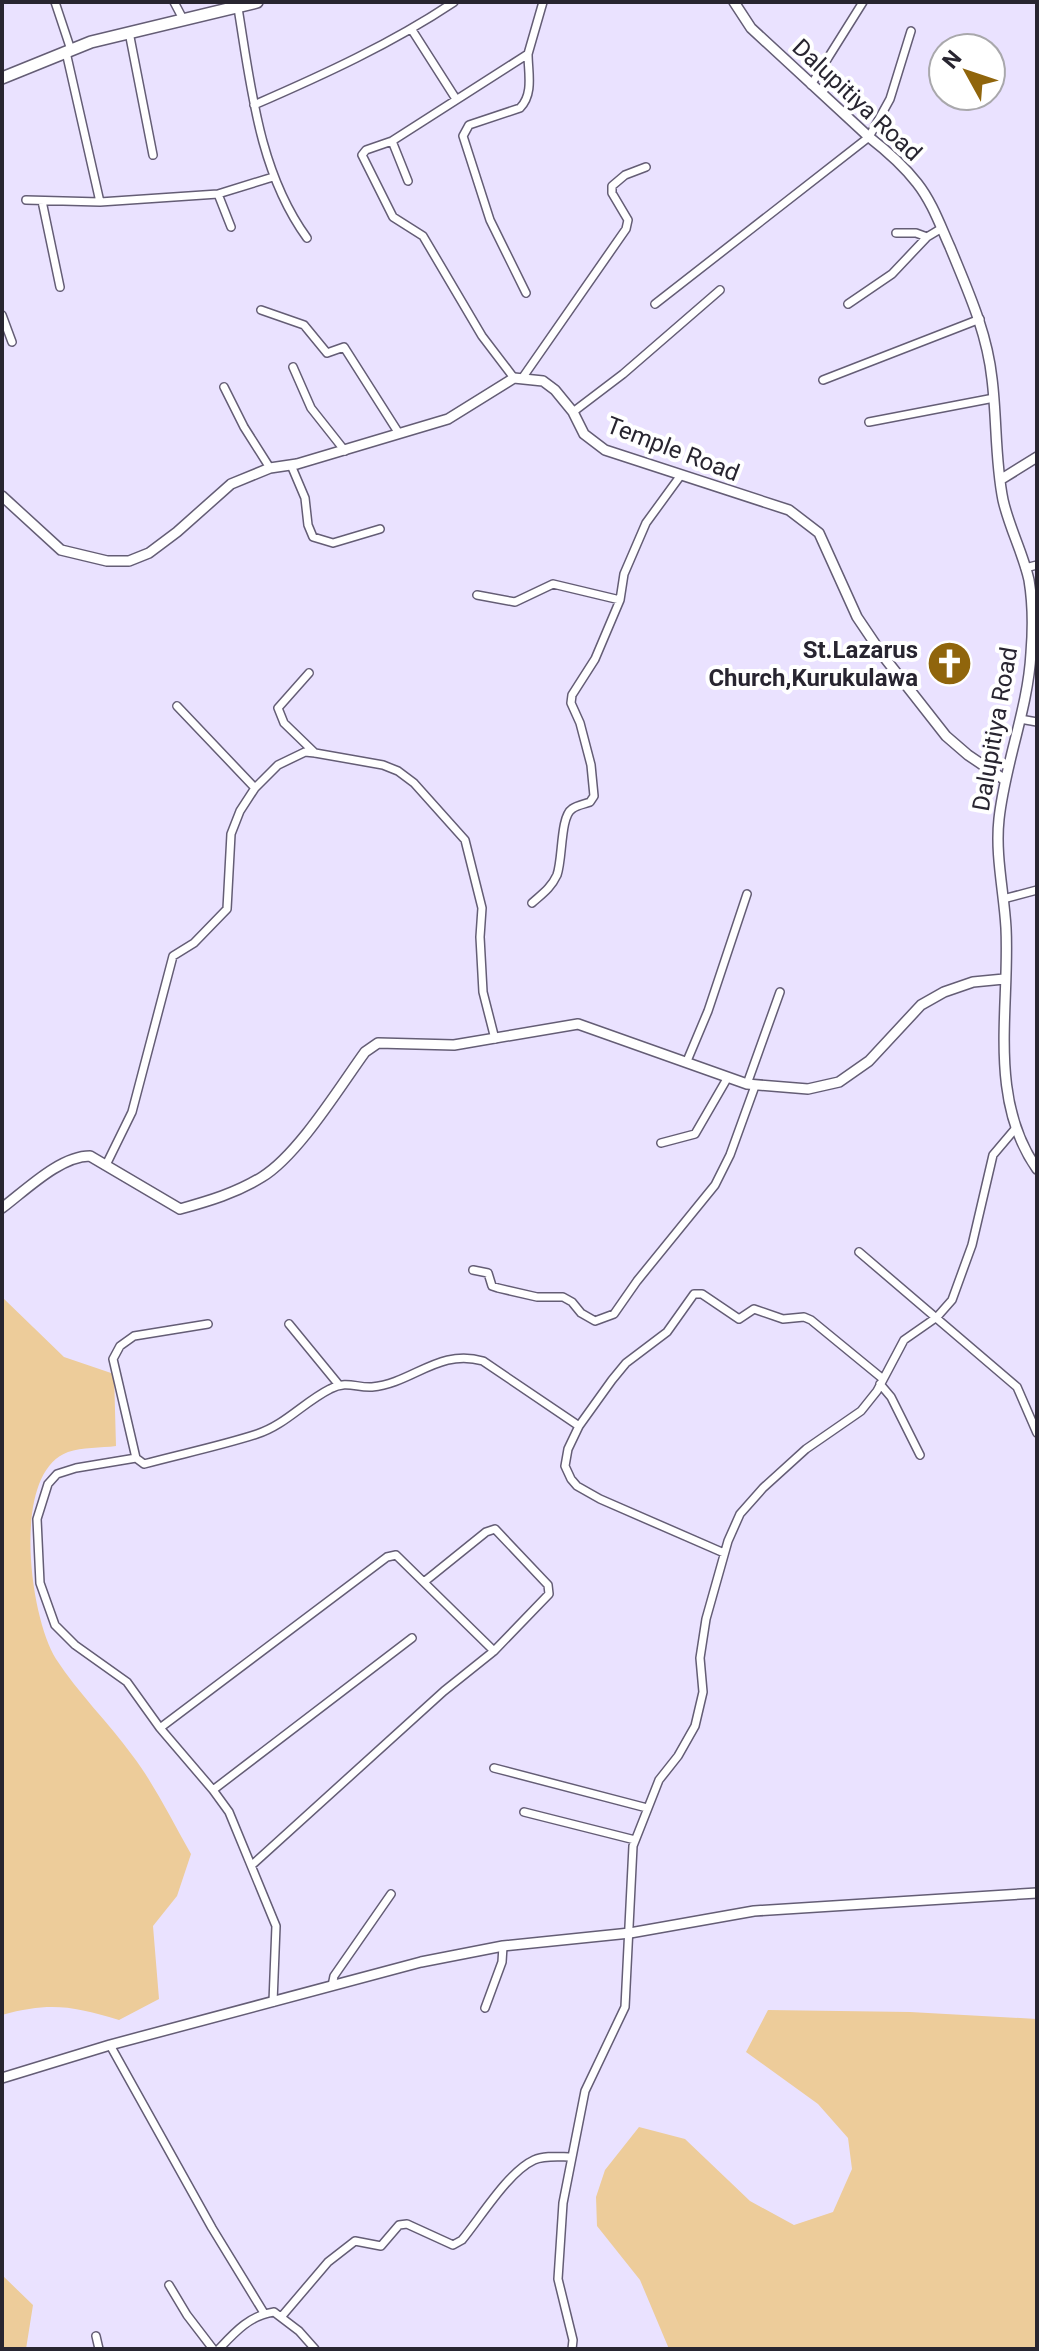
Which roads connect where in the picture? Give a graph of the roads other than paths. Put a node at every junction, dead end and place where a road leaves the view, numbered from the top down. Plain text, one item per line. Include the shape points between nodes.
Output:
1 (55, 2) edge
2 (174, 2) edge
3 (257, 2) edge
4 (454, 2) edge
5 (543, 2) edge
6 (734, 2) edge
7 (863, 2) edge
8 (238, 8) junction
9 (183, 19) junction
10 (412, 30) junction
11 (129, 31) junction
12 (911, 31) dead end
13 (69, 51) junction
14 (528, 54) junction
15 (2, 78) edge
16 (811, 85) junction
17 (456, 99) junction
18 (254, 105) junction
19 (869, 137) junction
20 (392, 141) junction
21 (153, 155) dead end
22 (646, 167) dead end
23 (273, 177) junction
24 (408, 181) dead end
25 (218, 194) junction
26 (26, 200) dead end
27 (42, 201) junction
28 (100, 202) junction
29 (231, 227) dead end
30 (942, 228) junction
31 (896, 233) dead end
32 (927, 237) junction
33 (307, 238) dead end
34 (60, 287) dead end
35 (720, 290) dead end
36 (526, 293) dead end
37 (655, 304) dead end
38 (848, 304) dead end
39 (261, 310) dead end
40 (2, 315) edge
41 (980, 319) junction
42 (12, 342) dead end
43 (293, 367) dead end
44 (518, 377) junction
45 (823, 380) dead end
46 (224, 387) dead end
47 (994, 398) junction
48 (573, 412) junction
49 (869, 422) dead end
50 (398, 432) junction
51 (345, 451) junction
52 (1037, 457) edge
53 (291, 465) junction
54 (270, 468) junction
55 (681, 475) junction
56 (1000, 480) junction
57 (2, 496) edge
58 (380, 529) dead end
59 (1037, 565) edge
60 (1025, 568) junction
61 (477, 595) dead end
62 (620, 600) junction
63 (309, 673) dead end
64 (177, 706) dead end
65 (1020, 719) junction
66 (1037, 722) edge
67 (315, 753) junction
68 (1005, 780) junction
69 (255, 788) junction
70 (1037, 890) edge
71 (747, 894) dead end
72 (1003, 899) junction
73 (532, 903) dead end
74 (1004, 979) junction
75 (780, 992) dead end
76 (495, 1039) junction
77 (687, 1061) junction
78 (728, 1077) junction
79 (751, 1085) junction
80 (1015, 1129) junction
81 (661, 1143) dead end
82 (106, 1165) junction
83 (1037, 1169) edge
84 (2, 1208) edge
85 (859, 1252) dead end
86 (473, 1270) dead end
87 (937, 1317) junction
88 (208, 1324) dead end
89 (289, 1324) dead end
90 (882, 1382) junction
91 (339, 1385) junction
92 (579, 1426) junction
93 (1037, 1433) edge
94 (920, 1455) dead end
95 (136, 1458) junction
96 (724, 1553) junction
97 (424, 1582) junction
98 (412, 1638) dead end
99 (494, 1651) junction
100 (160, 1728) junction
101 (494, 1768) dead end
102 (213, 1790) junction
103 (647, 1808) junction
104 (524, 1812) dead end
105 (635, 1840) junction
106 (252, 1865) junction
107 (1037, 1893) edge
108 (391, 1894) dead end
109 (630, 1933) junction
110 (503, 1946) junction
111 (332, 1986) junction
112 (273, 2002) junction
113 (485, 2008) dead end
114 (110, 2045) junction
115 (2, 2078) edge
116 (572, 2157) junction
117 (169, 2285) dead end
118 (264, 2313) junction
119 (282, 2316) junction
120 (96, 2336) dead end
121 (99, 2349) edge
122 (216, 2349) edge
123 (315, 2349) edge
124 (572, 2349) edge

1 - 13 street
2 - 9 street
3 - 8 main road
4 - 10 street
5 - 14 street
6 - 16 street, Dalupitiya Road via 751,28
7 - 16 street
8 - 9 main road
8 - 18 street
9 - 11 main road
10 - 17 street
10 - 18 street
11 - 13 main road
11 - 21 street
12 - 19 street via 890,99
13 - 15 main road
13 - 28 street
14 - 17 street
14 - 36 street via 526,102 469,125 463,136 490,220
16 - 19 street, Dalupitiya Road
17 - 20 street
18 - 23 street
19 - 30 street, Dalupitiya Road via 917,183
19 - 37 street
20 - 24 street
20 - 44 street via 362,155 388,210 423,236 482,336
22 - 44 street via 612,186 628,220 626,229
23 - 25 street
23 - 33 street
25 - 28 street
25 - 29 street
26 - 27 street
27 - 28 street
27 - 34 street
30 - 32 street
30 - 41 street, Dalupitiya Road
31 - 32 street
32 - 38 street via 892,274
35 - 48 street
39 - 50 street via 304,325 327,353 344,347
40 - 42 street
41 - 45 street
41 - 47 street, Dalupitiya Road
43 - 51 street via 311,408
44 - 48 street, Temple Road via 543,381
44 - 50 street via 448,419
46 - 54 street
47 - 49 street
47 - 56 street, Dalupitiya Road
48 - 55 street, Temple Road via 584,434 605,450
50 - 51 street
51 - 53 street
52 - 56 street
53 - 54 street
53 - 58 street via 313,537 333,543
54 - 57 street via 231,484 177,532 129,561 61,550
55 - 62 street via 646,523 624,574
55 - 68 street, Temple Road via 789,510 819,533 857,617 884,657 946,736
56 - 60 street, Dalupitiya Road
59 - 60 street
60 - 65 street, Dalupitiya Road via 1031,656
61 - 62 street via 515,602 553,584
62 - 73 street via 595,659 572,695 594,796 565,817 556,877
63 - 67 street via 278,708 284,723
64 - 69 street
65 - 66 street
65 - 68 street, Dalupitiya Road
67 - 69 street via 305,752 278,765
67 - 76 street via 398,771 465,840 482,908 483,992
68 - 72 street, Dalupitiya Road via 998,820
69 - 82 street via 231,834 227,909 173,956 132,1112
70 - 72 street
71 - 77 street
72 - 74 street, Dalupitiya Road
74 - 79 street via 973,982 921,1005 869,1061 839,1082 808,1089
74 - 80 street, Dalupitiya Road via 1006,1075
75 - 79 street
76 - 77 street via 578,1024
76 - 82 street via 454,1045 378,1043 365,1052 305,1135 265,1175 229,1195 180,1209
77 - 78 street
78 - 79 street
78 - 81 street via 695,1134
79 - 86 street via 715,1185 608,1318 595,1321 563,1297 492,1286 488,1273
80 - 83 street, Dalupitiya Road
80 - 87 street via 993,1155 972,1245 952,1300
82 - 84 street via 90,1156 65,1161
85 - 87 street
87 - 90 street via 904,1340
87 - 93 street via 1017,1387
88 - 95 street via 134,1336 113,1359
89 - 91 street
90 - 92 street via 811,1320 783,1319 754,1309 739,1319 694,1294 667,1332 626,1363
90 - 94 street
90 - 96 street via 861,1411 806,1449 763,1488 740,1514
91 - 92 street via 371,1387 444,1359 467,1356 483,1361
91 - 95 street via 259,1434 144,1464
92 - 96 street via 565,1466 577,1486
95 - 100 street via 76,1468 57,1474 48,1484 37,1519 40,1583 55,1625 127,1682
96 - 103 street via 702,1645 703,1692 695,1726
97 - 99 street
97 - 99 street via 495,1529 548,1585 549,1594
97 - 100 street via 396,1555 387,1557
98 - 102 street
99 - 106 street
100 - 102 street
101 - 103 street
102 - 106 street via 229,1812
103 - 105 street
104 - 105 street
105 - 109 street
106 - 112 street via 276,1926
107 - 109 street via 754,1911
108 - 111 street
109 - 110 street
109 - 116 street via 625,2007 585,2091
110 - 111 street
110 - 113 street
111 - 112 street
112 - 114 street
114 - 115 street
114 - 118 street
116 - 119 street via 531,2161 453,2245 407,2224 399,2225 381,2246 355,2241 328,2262
116 - 124 street via 558,2279
117 - 122 street
118 - 119 street
118 - 122 street
119 - 123 street
120 - 121 street

